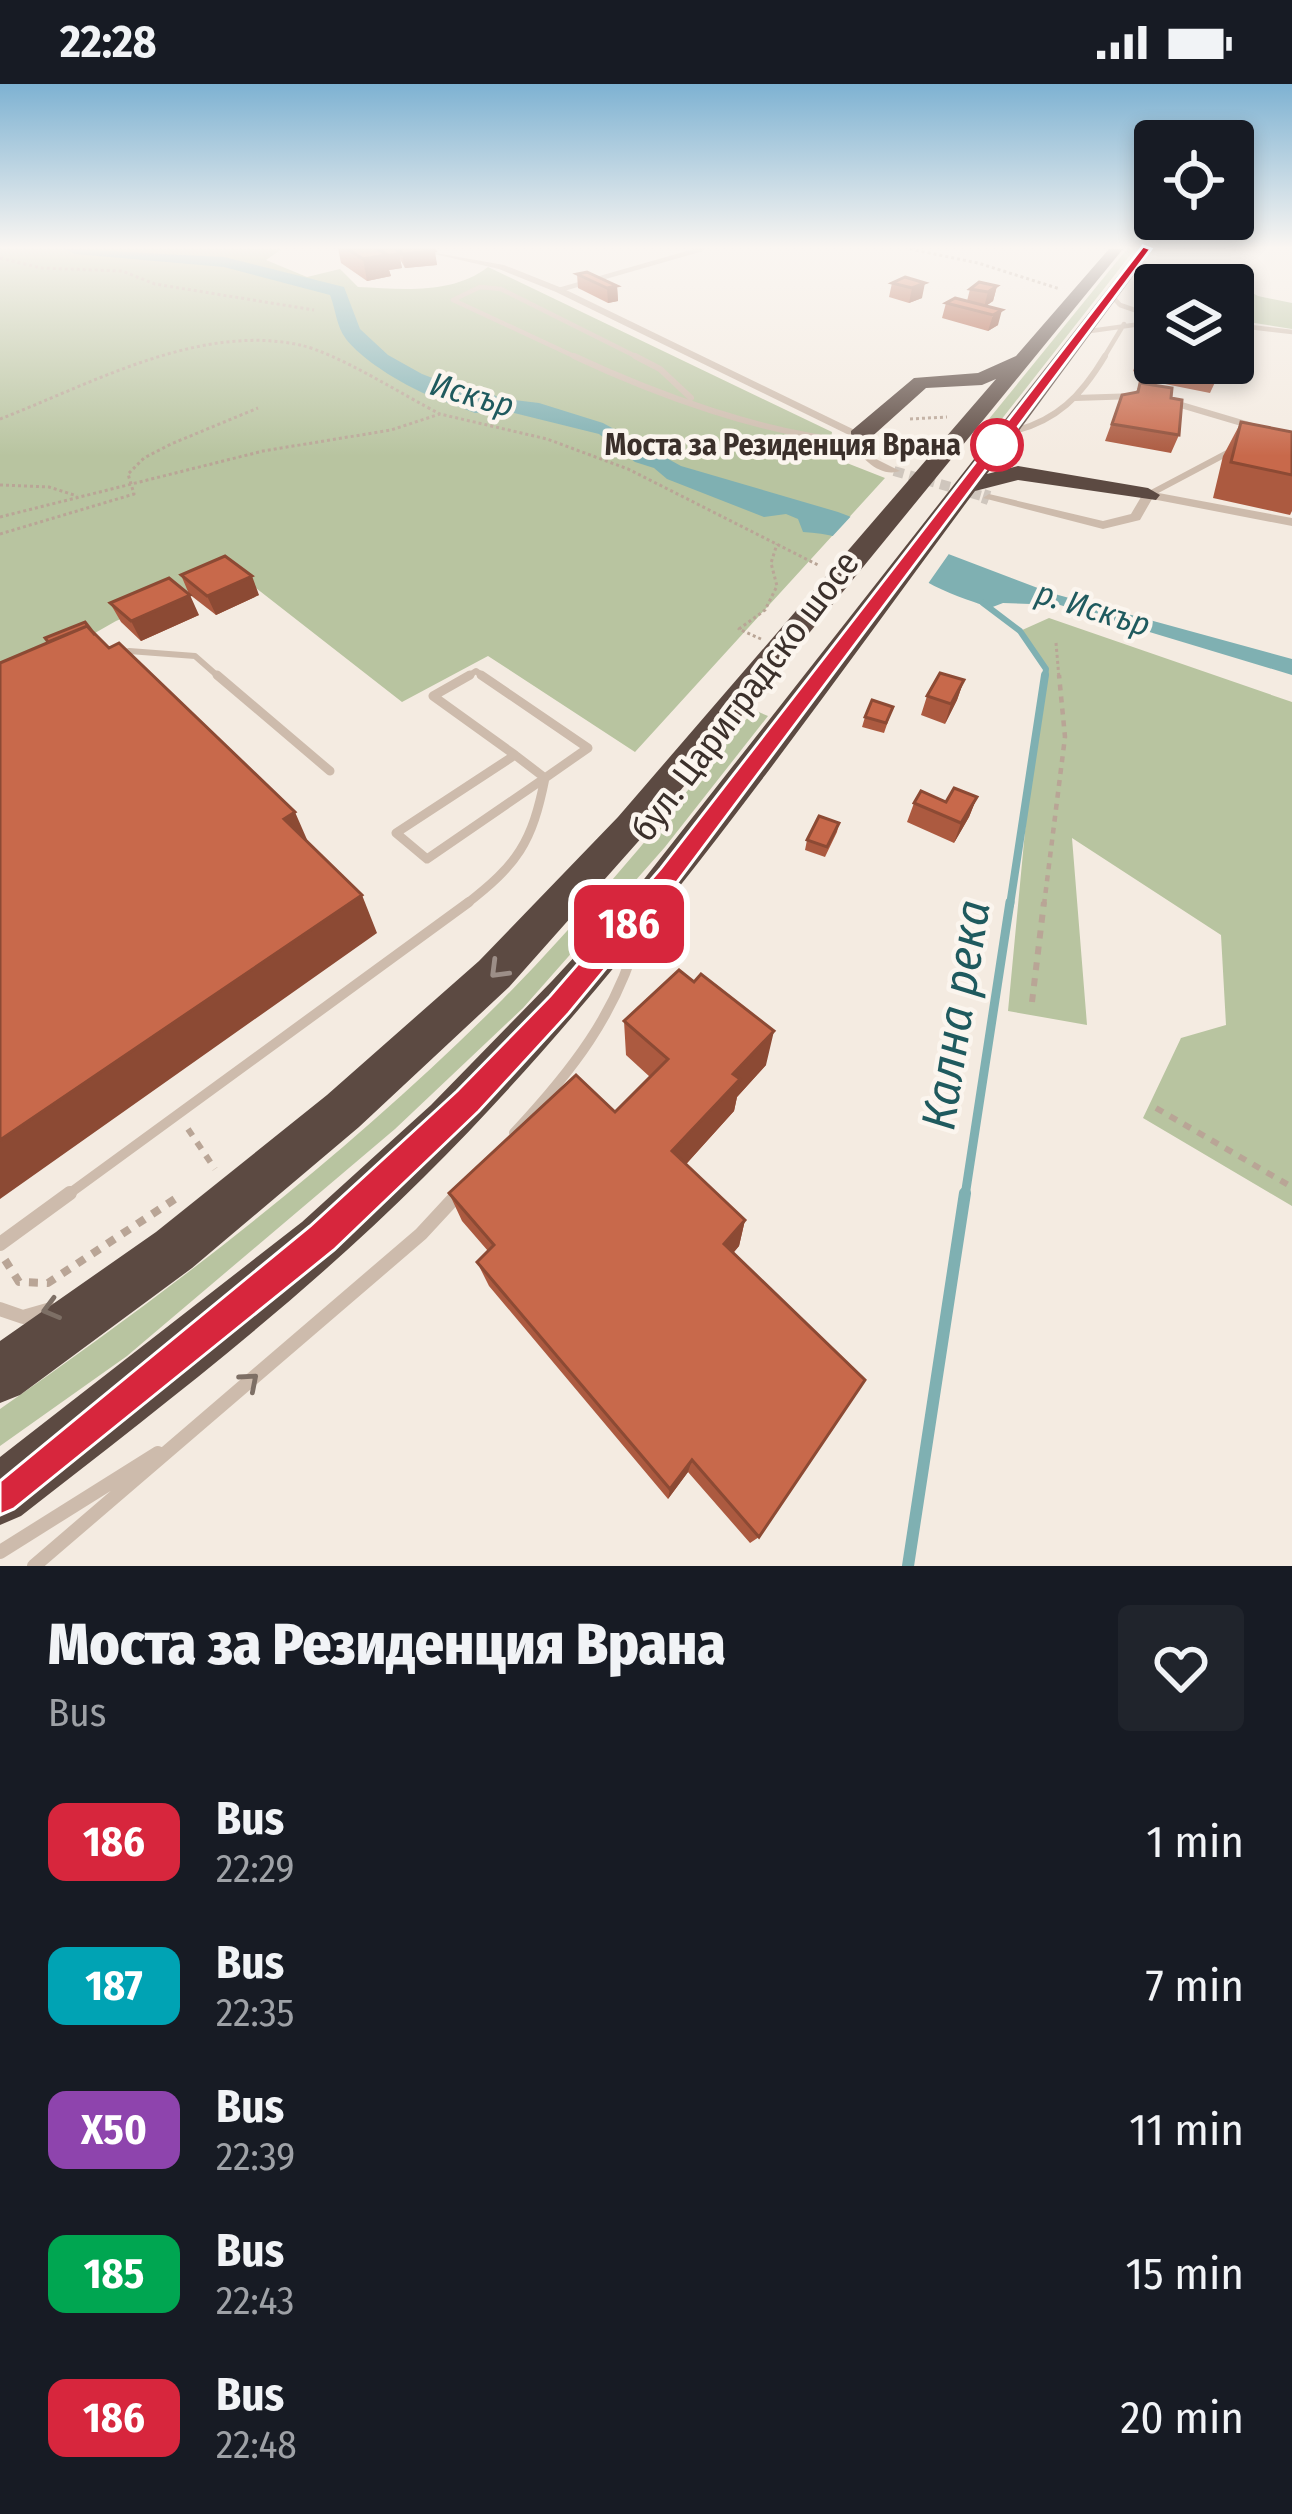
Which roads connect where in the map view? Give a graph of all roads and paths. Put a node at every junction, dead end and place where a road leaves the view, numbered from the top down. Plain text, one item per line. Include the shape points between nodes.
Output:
1 (490, 318) edge
2 (559, 318) edge
3 (616, 318) edge
4 (1057, 318) edge
5 (1093, 318) edge
6 (1124, 324) junction
7 (1134, 324) edge
8 (1254, 327) edge
9 (1083, 332) junction
10 (1292, 332) edge
11 (1032, 348) junction
12 (960, 380) junction
13 (692, 398) junction
14 (1075, 398) junction
15 (1144, 398) edge
16 (1164, 401) edge
17 (258, 408) dead end
18 (440, 414) junction
19 (0, 418) edge
20 (969, 423) junction
21 (937, 434) dead end
22 (1005, 435) junction
23 (1258, 435) edge
24 (858, 439) junction
25 (1235, 448) edge
26 (894, 471) tunnel mouth
27 (1051, 475) junction
28 (0, 485) edge
29 (131, 485) junction
30 (977, 492) junction
31 (1148, 495) junction
32 (79, 496) junction
33 (0, 518) edge
34 (1292, 522) edge
35 (0, 534) edge
36 (777, 544) junction
37 (841, 562) junction
38 (761, 639) dead end
39 (1056, 643) dead end
40 (108, 661) edge
41 (515, 755) junction
42 (330, 771) dead end
43 (545, 777) junction
44 (644, 908) junction
45 (1032, 1003) dead end
46 (1156, 1108) dead end
47 (496, 1154) edge
48 (215, 1169) dead end
49 (198, 1182) dead end
50 (466, 1186) edge
51 (1292, 1187) edge
52 (180, 1195) dead end
53 (0, 1249) edge
54 (174, 1250) junction
55 (0, 1309) edge
56 (0, 1375) edge
57 (197, 1426) junction
58 (0, 1495) edge
59 (0, 1552) edge
60 (34, 1566) edge

1 - 13 lane via 614,378
2 - 13 lane via 660,369
3 - 24 street
4 - 11 highway, бул. Цариградско шосе
5 - 9 highway, бул. Цариградско шосе
6 - 7 lane
6 - 9 lane
6 - 14 lane
8 - 10 lane
9 - 22 highway, бул. Цариградско шосе
11 - 12 highway via 993,376
11 - 20 highway, бул. Цариградско шосе
12 - 20 highway via 977,392
12 - 24 highway via 921,382
13 - 24 lane via 823,439
14 - 15 lane
14 - 22 lane via 1054,422
16 - 23 lane via 1245,423
17 - 29 path via 144,458 128,474
18 - 19 path via 284,341 194,350
18 - 29 path
18 - 36 path via 547,439 628,469
20 - 37 highway, бул. Цариградско шосе
21 - 24 path via 950,418 913,418
22 - 27 highway via 1016,457
22 - 30 highway, бул. Цариградско шосе
24 - 26 street via 866,458
25 - 31 lane
27 - 30 highway via 1007,474
27 - 31 highway
28 - 32 path
29 - 32 path
29 - 35 path via 134,494 117,502
30 - 31 street via 1103,525 1136,517
30 - 44 highway, бул. Цариградско шосе via 943,515
31 - 34 street
32 - 33 path
36 - 37 path via 825,569
36 - 38 path via 777,586 764,610 739,629
37 -> 54 highway, бул. Цариградско шосе via 617,842 508,959 413,1050
39 - 45 path via 1065,737
40 - 42 lane via 129,651 195,656
41 - 43 lane
41 - 43 lane via 396,833 427,859
41 - 43 lane via 433,696 476,671 588,748
43 - 53 lane via 535,829 471,901
44 - 47 lane via 609,1020
44 - 58 highway, бул. Цариградско шосе via 468,1101 322,1238
46 - 51 path
48 - 49 path
57 -> 50 lane
52 - 53 path via 48,1282 19,1282
54 -> 55 lane via 69,1304 23,1316
54 - 56 highway, бул. Цариградско шосе
57 - 59 lane
57 - 60 lane

